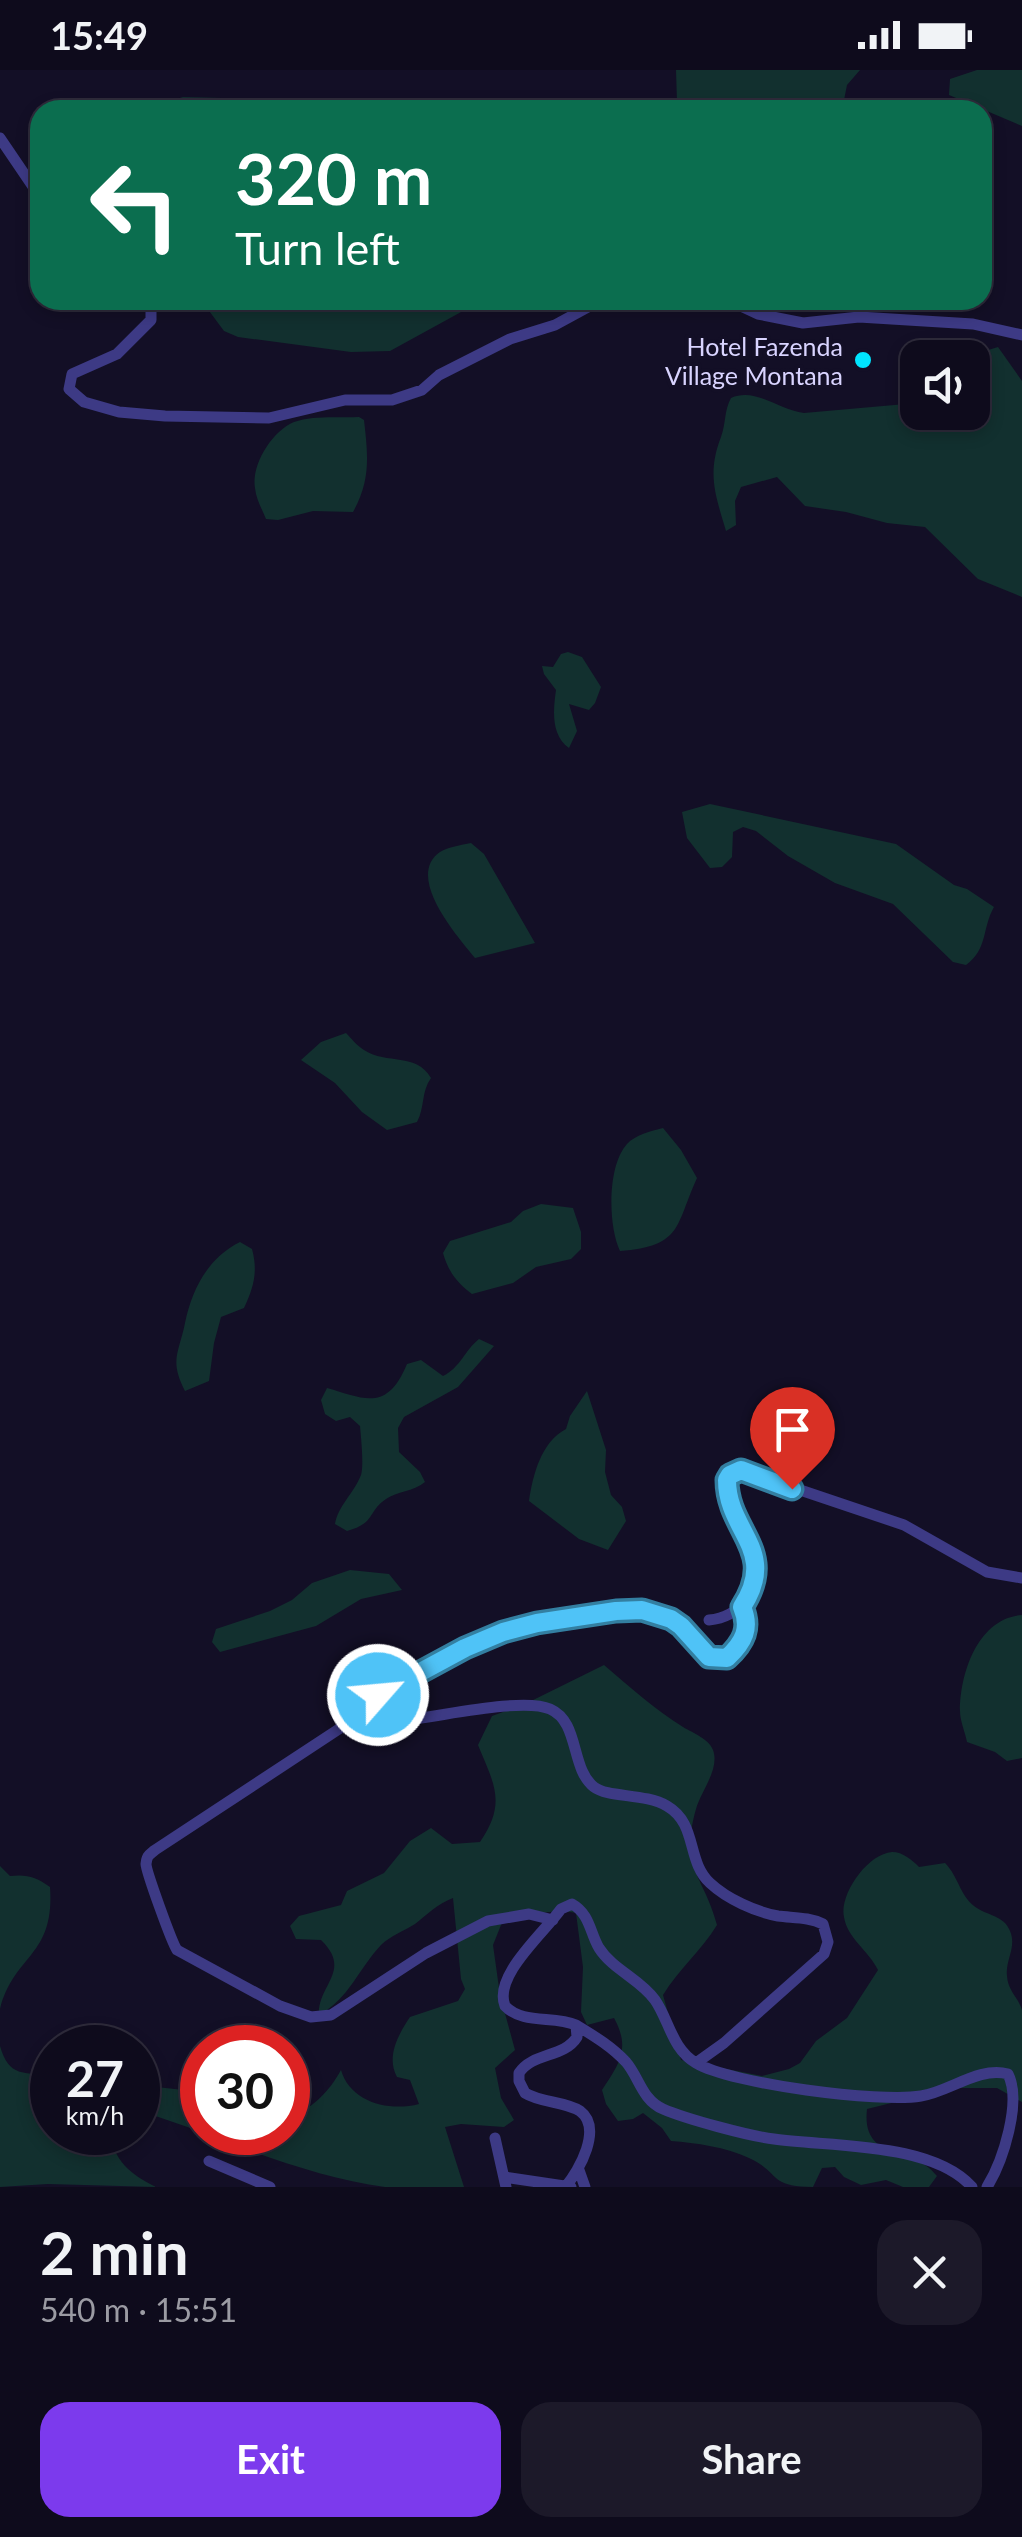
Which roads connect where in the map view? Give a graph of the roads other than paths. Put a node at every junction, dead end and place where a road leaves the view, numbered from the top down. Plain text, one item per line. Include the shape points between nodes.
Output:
1 (0, 138) edge
2 (30, 182) edge
3 (153, 310) edge
4 (583, 310) edge
5 (749, 310) edge
6 (1022, 335) edge
7 (1022, 1578) edge
8 (742, 1607) junction
9 (709, 1620) dead end
10 (345, 1725) junction
11 (552, 1920) junction
12 (576, 2025) junction
13 (569, 2048) junction
14 (613, 2048) junction
15 (696, 2063) junction
16 (495, 2138) dead end
17 (209, 2160) dead end
18 (579, 2170) junction
19 (505, 2182) edge
20 (569, 2186) edge
21 (270, 2187) edge
22 (585, 2187) edge
23 (972, 2187) edge
24 (986, 2187) edge

1 - 2 street
3 - 4 street via 118,354 72,374 74,396 119,412 269,418 345,400 392,400
5 - 6 street via 803,323 859,317 973,324
7 - 8 street via 987,1572 895,1521 741,1470 730,1475 727,1489 757,1561
8 - 9 street
8 - 10 street via 747,1632 722,1659 709,1657 681,1626 657,1613 616,1611 537,1623 465,1648 378,1695
10 - 11 street via 148,1856 147,1870 177,1950 280,2006 318,2018 488,1921 529,1914
10 - 15 street via 547,1706 568,1729 590,1784 648,1798 678,1814 688,1826 697,1864 715,1888 775,1916 823,1924 824,1954
11 - 12 street via 510,1972 502,2000 520,2017
11 - 15 street via 567,1905 580,1909 599,1948 655,1999 675,2042
12 - 13 street
12 - 14 street
13 - 14 street
13 - 18 street via 524,2066 519,2081 533,2098 584,2116 588,2135
14 - 23 street via 662,2109 769,2139 935,2162
15 - 24 street via 774,2084 917,2097 1002,2071 1016,2092 1003,2156
16 - 19 street
17 - 21 street
18 - 20 street
18 - 22 street
19 - 20 street

